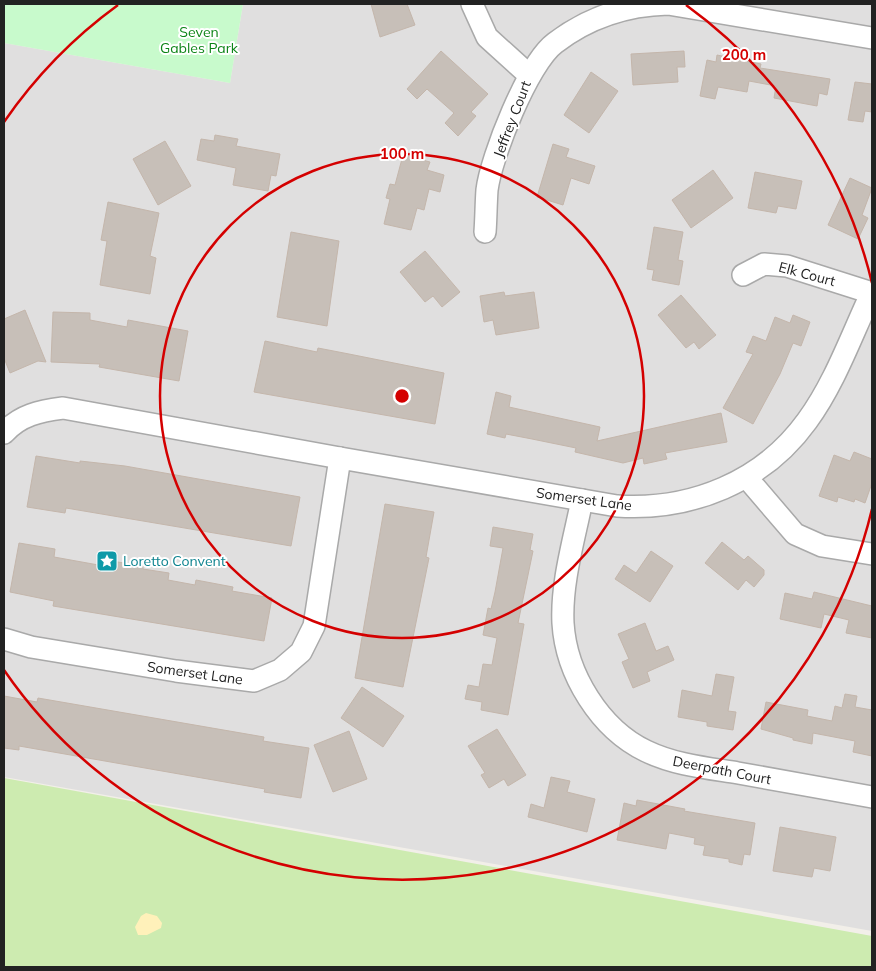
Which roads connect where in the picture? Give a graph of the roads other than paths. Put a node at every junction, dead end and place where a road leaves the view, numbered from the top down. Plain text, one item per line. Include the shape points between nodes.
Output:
1 (472, 4) edge
2 (872, 38) edge
3 (530, 75) junction
4 (486, 232) dead end
5 (743, 274) dead end
6 (872, 292) edge
7 (4, 433) edge
8 (340, 458) junction
9 (747, 478) junction
10 (582, 500) junction
11 (872, 554) edge
12 (4, 639) edge
13 (872, 797) edge

1 - 3 street via 487,37
2 - 3 street, Jeffrey Court via 684,6 643,4 605,14 554,44
3 - 4 street, Jeffrey Court via 516,103 490,179
5 - 6 street, Elk Court via 764,264 787,266
6 - 9 street, Somerset Lane via 828,386 807,422 784,447
7 - 8 street, Somerset Lane via 39,411 63,408
8 - 10 street, Somerset Lane
8 - 12 street, Somerset Lane via 314,626 301,652 280,670 254,681 51,651
9 - 10 street, Somerset Lane via 702,497 654,506 617,506
9 - 11 street via 795,534 822,546
10 - 13 street, Deerpath Court via 565,590 564,638 576,678 607,722 644,750 680,763

